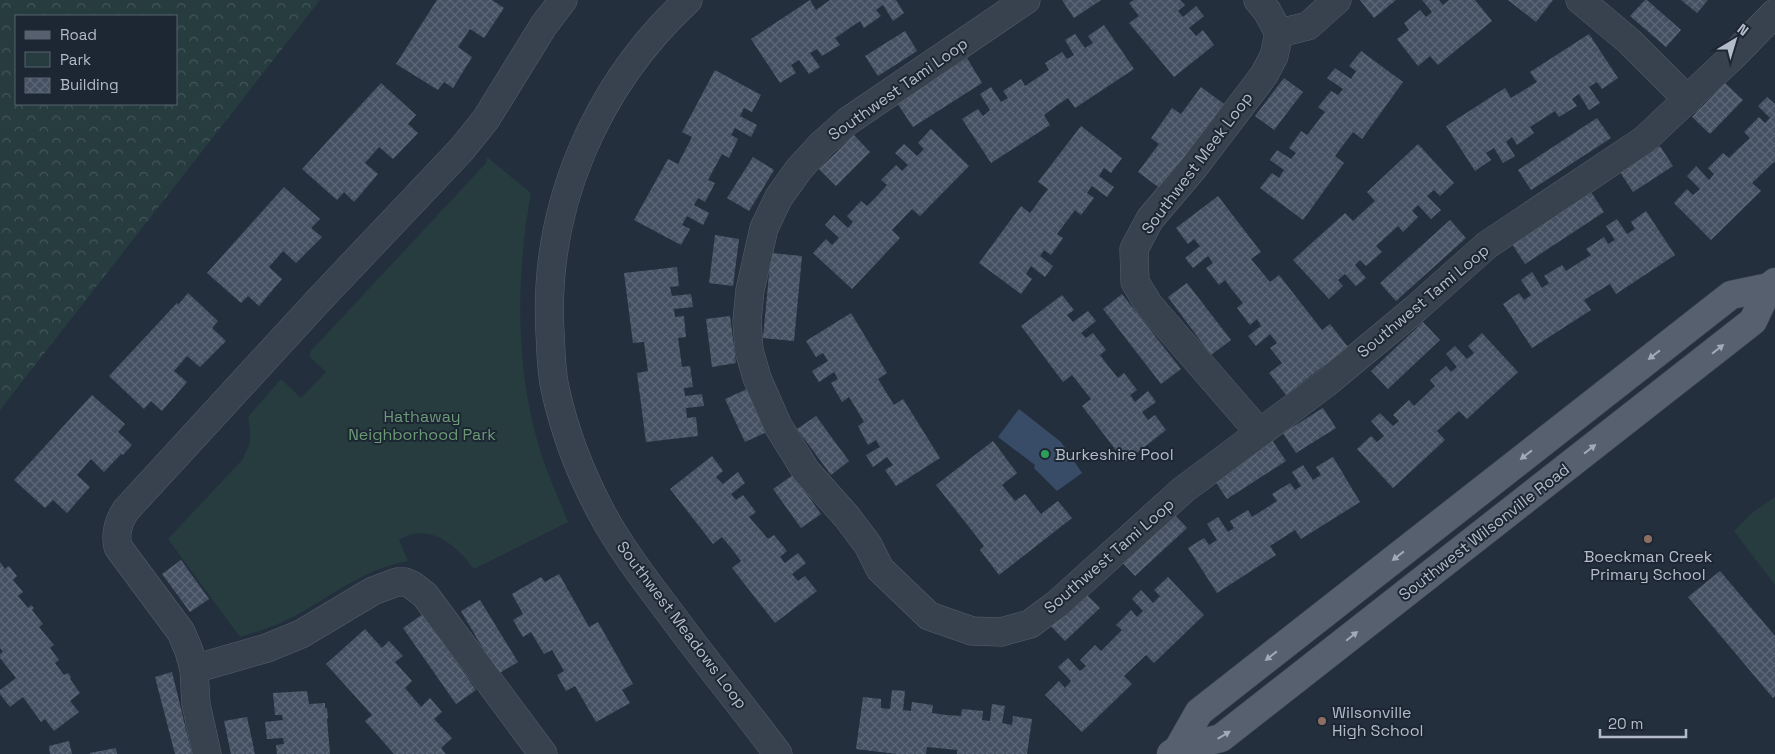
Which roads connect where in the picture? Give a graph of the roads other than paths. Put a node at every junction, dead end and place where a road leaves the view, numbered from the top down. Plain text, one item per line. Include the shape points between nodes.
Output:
1 (563, 0) edge
2 (688, 0) edge
3 (1026, 0) edge
4 (1258, 0) edge
5 (1337, 0) edge
6 (1580, 0) edge
7 (1775, 13) edge
8 (1278, 33) junction
9 (1688, 100) junction
10 (1772, 285) edge
11 (1259, 432) junction
12 (194, 669) junction
13 (1174, 752) edge
14 (207, 754) edge
15 (543, 754) edge
16 (778, 754) edge

1 - 12 street via 486,119 462,149 292,329 121,518 116,533 118,547 181,632
2 - 16 street, Southwest Meadows Loop via 631,63 612,91 569,182 554,244 548,304 551,360 572,450 600,510 638,572
3 - 11 street, Southwest Tami Loop via 848,121 799,169 779,197 764,228 750,290 747,321 757,378 778,426 806,471 868,545 880,569 929,616 972,631 1001,632 1030,624 1057,604 1182,490
4 - 8 street via 1267,10
5 - 8 street via 1308,26
6 - 9 street via 1629,41
7 - 9 street, Southwest Tami Loop
8 - 11 street, Southwest Meek Loop via 1274,56 1264,75 1150,219 1134,250 1135,282 1149,305
9 - 11 street, Southwest Tami Loop via 1644,140 1487,245 1332,378
10 - 13 main road, Southwest Wilsonville Road via 1754,321 1331,653 1222,738
12 - 14 street via 196,704
12 - 15 street via 267,648 301,634 373,591 405,582 425,595

